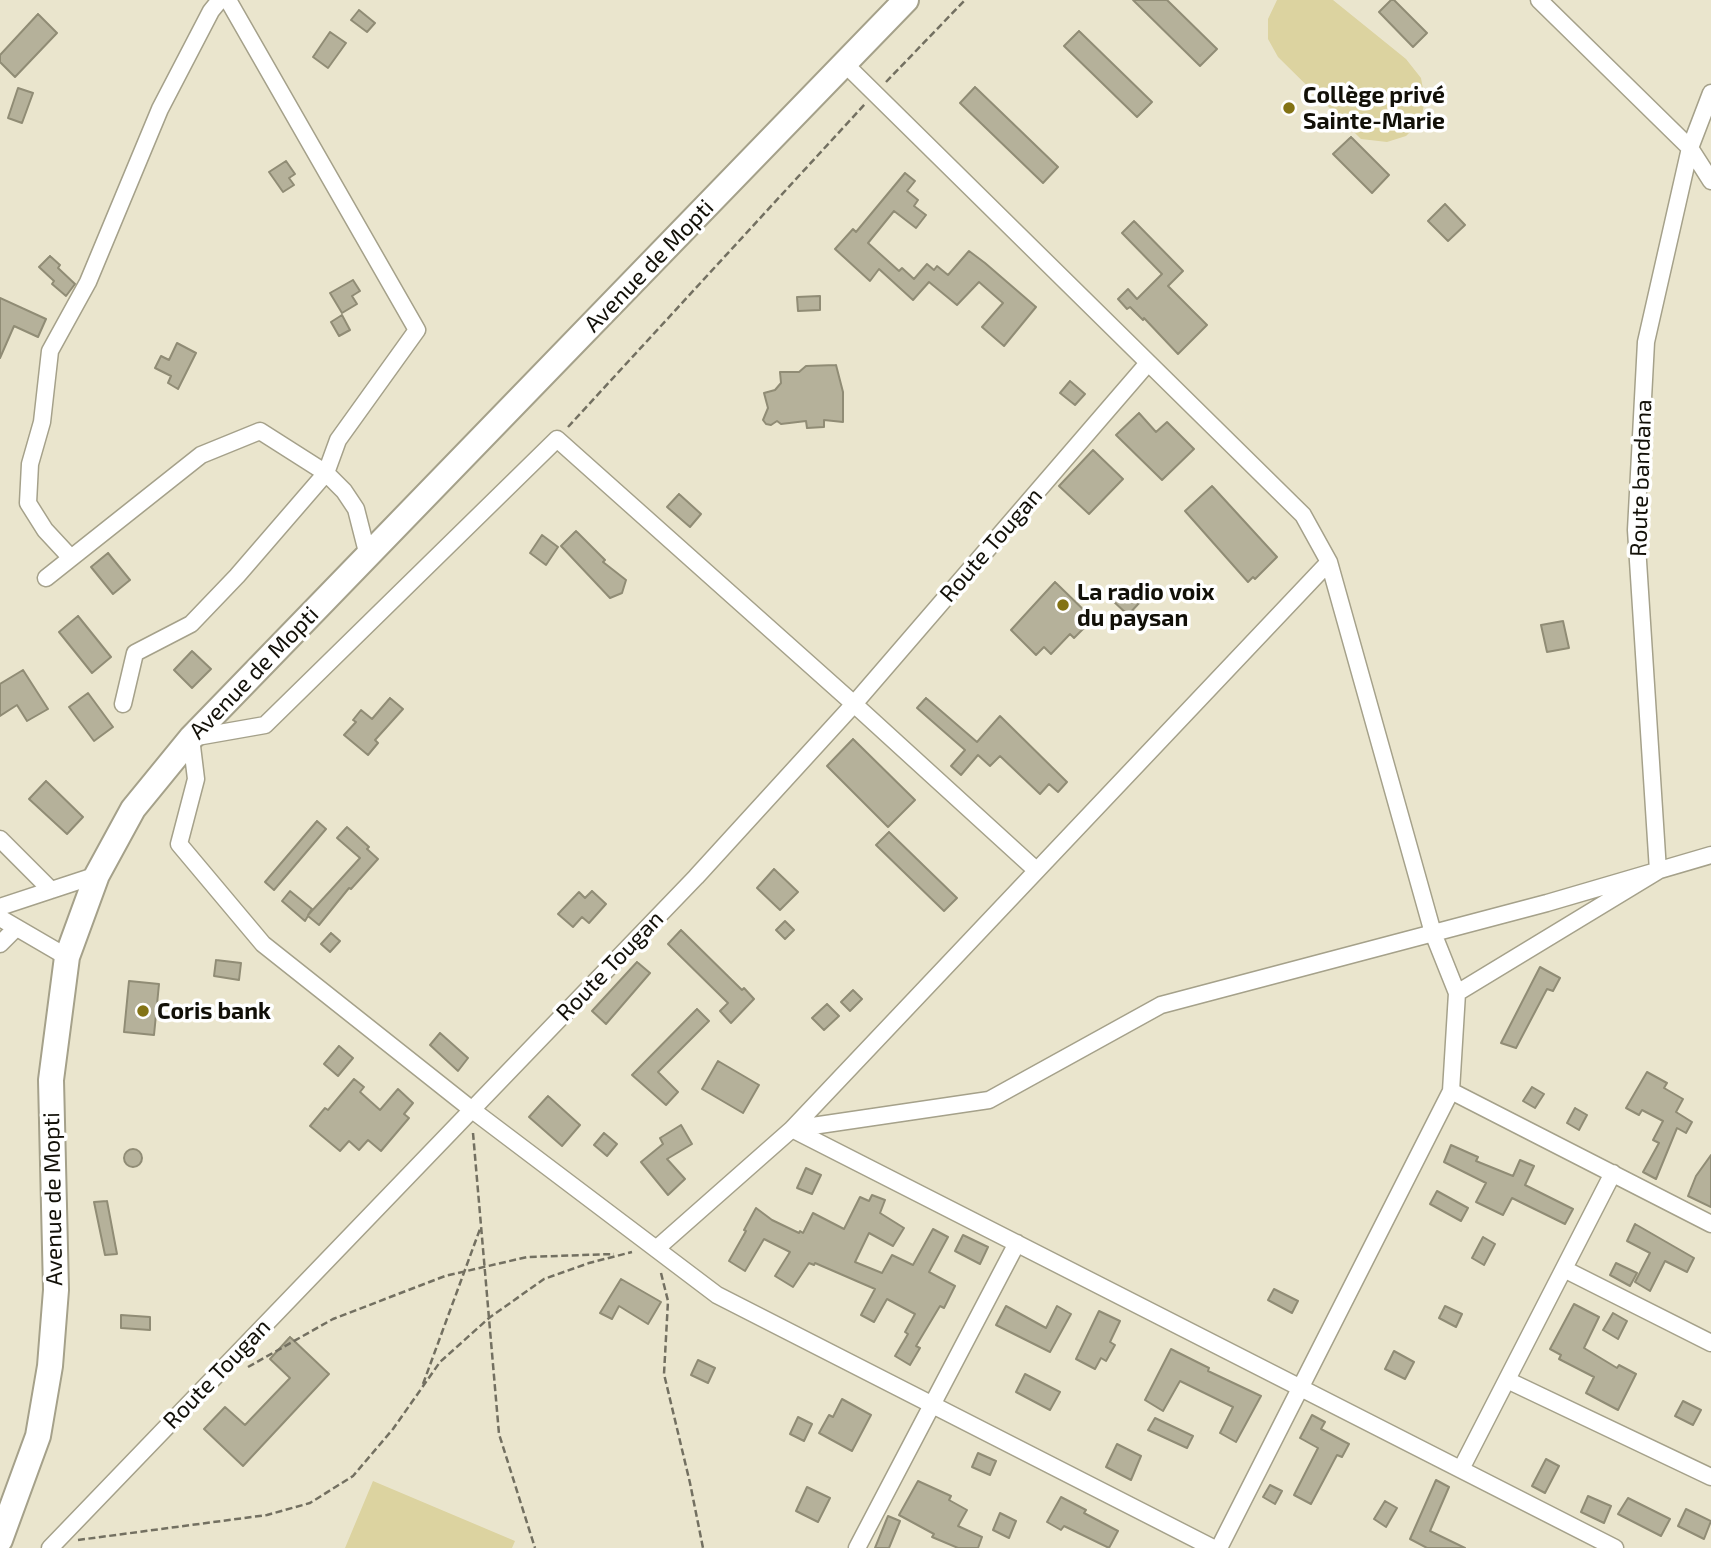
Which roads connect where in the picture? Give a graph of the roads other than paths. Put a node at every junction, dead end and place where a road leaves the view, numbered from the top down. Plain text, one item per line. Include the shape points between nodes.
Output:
1 (220, 0) edge
2 (228, 0) edge
3 (906, 0) edge
4 (1539, 0) edge
5 (845, 64) junction
6 (1711, 93) edge
7 (1690, 148) junction
8 (1711, 181) edge
9 (1148, 363) junction
10 (326, 473) junction
11 (368, 556) junction
12 (71, 558) junction
13 (1329, 562) junction
14 (46, 578) dead end
15 (124, 704) dead end
16 (854, 704) junction
17 (191, 738) junction
18 (0, 839) edge
19 (1711, 855) edge
20 (1036, 870) junction
21 (1658, 871) junction
22 (97, 875) junction
23 (51, 890) junction
24 (0, 907) edge
25 (0, 918) edge
26 (16, 928) junction
27 (1433, 933) junction
28 (0, 944) edge
29 (67, 957) junction
30 (1457, 993) junction
31 (1451, 1091) junction
32 (471, 1109) junction
33 (792, 1129) junction
34 (1613, 1173) junction
35 (1711, 1223) edge
36 (1017, 1243) junction
37 (656, 1249) junction
38 (1564, 1269) junction
39 (1711, 1343) edge
40 (1507, 1380) junction
41 (1301, 1388) junction
42 (931, 1404) junction
43 (1461, 1469) junction
44 (1711, 1477) edge
45 (1584, 1532) junction
46 (0, 1540) edge
47 (52, 1546) edge
48 (856, 1548) edge
49 (1213, 1548) edge
50 (1219, 1548) edge
51 (1576, 1548) edge
52 (1615, 1548) edge

1 - 12 street via 160,109 88,282 50,351 42,422 30,464 28,503
2 - 10 street via 417,330 338,440
3 - 5 main road, Avenue de Mopti
4 - 7 street
5 - 9 street
5 - 11 main road, Avenue de Mopti
6 - 7 street, Route bandana
7 - 8 street
7 - 21 street, Route bandana via 1646,342 1636,530
9 - 13 street via 1303,515
9 - 16 street, Route Tougan
10 - 11 street via 355,509
10 - 12 street via 260,431 201,455
10 - 15 street via 191,624 135,653
11 - 17 main road, Avenue de Mopti
12 - 14 street
13 - 20 street
13 - 27 street
16 - 17 street via 557,439 265,725
16 - 20 street
16 - 32 street, Route Tougan via 696,877
17 - 22 main road, Avenue de Mopti via 133,809
17 - 32 street via 196,779 179,845 263,944
18 - 23 street
19 - 21 street
20 - 33 street
21 - 27 street
21 - 30 street
22 - 23 street
22 - 29 main road, Avenue de Mopti
23 - 24 street
25 - 26 street
26 - 28 street
26 - 29 street
27 - 30 street
27 - 33 street via 1161,1005 989,1100
29 - 46 main road, Avenue de Mopti via 51,1080 56,1290 50,1366 38,1436
30 - 31 street
31 - 34 street
31 - 41 street
32 - 37 street
32 - 47 street, Route Tougan
33 - 36 street
33 - 37 street
34 - 35 street
34 - 38 street
36 - 41 street
36 - 42 street
37 - 42 street via 717,1295
38 - 39 street
38 - 40 street
40 - 43 street
40 - 44 street
41 - 43 street
41 - 50 street
42 - 48 street
42 - 49 street
43 - 45 street
45 - 51 street
45 - 52 street

